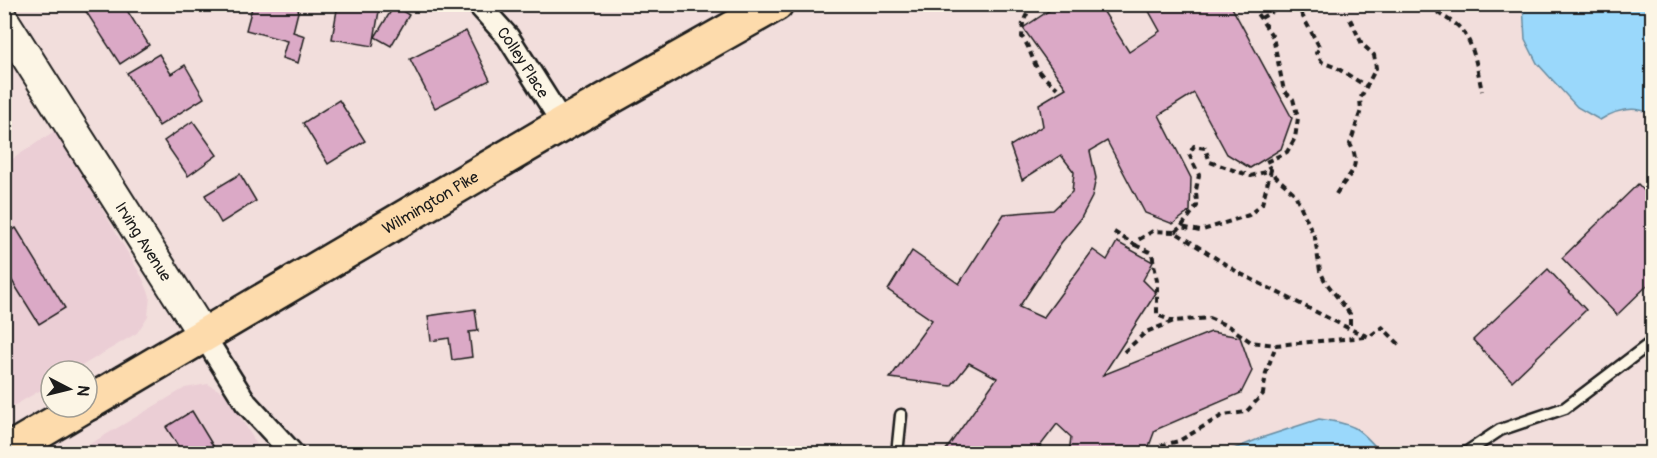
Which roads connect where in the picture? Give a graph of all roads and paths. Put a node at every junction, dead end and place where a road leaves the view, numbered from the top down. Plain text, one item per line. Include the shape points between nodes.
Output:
1 (478, 4) edge
2 (776, 4) edge
3 (1032, 4) edge
4 (1257, 4) edge
5 (1286, 4) edge
6 (1296, 4) edge
7 (1431, 4) edge
8 (1261, 18) junction
9 (1350, 19) dead end
10 (4, 21) edge
11 (1366, 86) junction
12 (1057, 88) dead end
13 (1482, 91) dead end
14 (563, 124) junction
15 (1271, 170) junction
16 (1336, 194) dead end
17 (1181, 227) junction
18 (1114, 232) dead end
19 (1175, 232) junction
20 (1135, 245) junction
21 (1174, 321) junction
22 (1350, 329) junction
23 (204, 336) junction
24 (1369, 337) junction
25 (1653, 342) edge
26 (1399, 344) dead end
27 (1276, 345) junction
28 (1124, 352) dead end
29 (99, 397) edge
30 (901, 415) dead end
31 (62, 419) edge
32 (4, 453) edge
33 (293, 453) edge
34 (897, 453) edge
35 (1156, 453) edge
36 (1464, 453) edge

1 - 14 street, Colley Place via 508,37
2 - 14 main road, Wilmington Pike
3 - 12 path via 1023,22 1022,37 1042,75
4 - 8 path via 1256,12
5 - 8 path
6 - 11 path via 1320,48 1316,53 1322,63
7 - 13 path via 1434,12 1459,26 1470,42
8 - 15 path via 1273,37 1284,91 1293,99 1298,118 1295,138 1287,152 1266,162
9 - 11 path via 1362,44 1374,55 1376,68
10 - 23 street, Irving Avenue
11 - 16 path via 1350,144 1357,155 1354,169
14 - 23 main road, Wilmington Pike
15 - 17 path via 1262,204 1250,215 1200,231
15 - 17 path via 1251,176 1241,173 1210,162 1205,148 1194,146 1189,154 1199,175 1197,206
15 - 22 path via 1296,194 1315,238 1320,271 1350,314
17 - 19 path
18 - 20 path
19 - 20 path via 1153,231
19 - 22 path via 1239,273
20 - 21 path via 1152,253 1157,315
21 - 27 path via 1209,318 1251,342
21 - 28 path via 1146,332
22 - 24 path
23 - 29 main road, Wilmington Pike
23 - 33 street, Irving Avenue via 246,403
24 - 26 path via 1382,327
24 - 27 path
25 - 36 lane via 1565,408 1500,430
27 - 35 path via 1263,394 1246,412 1222,415 1179,441 1159,446
30 - 34 lane
31 - 32 main road

